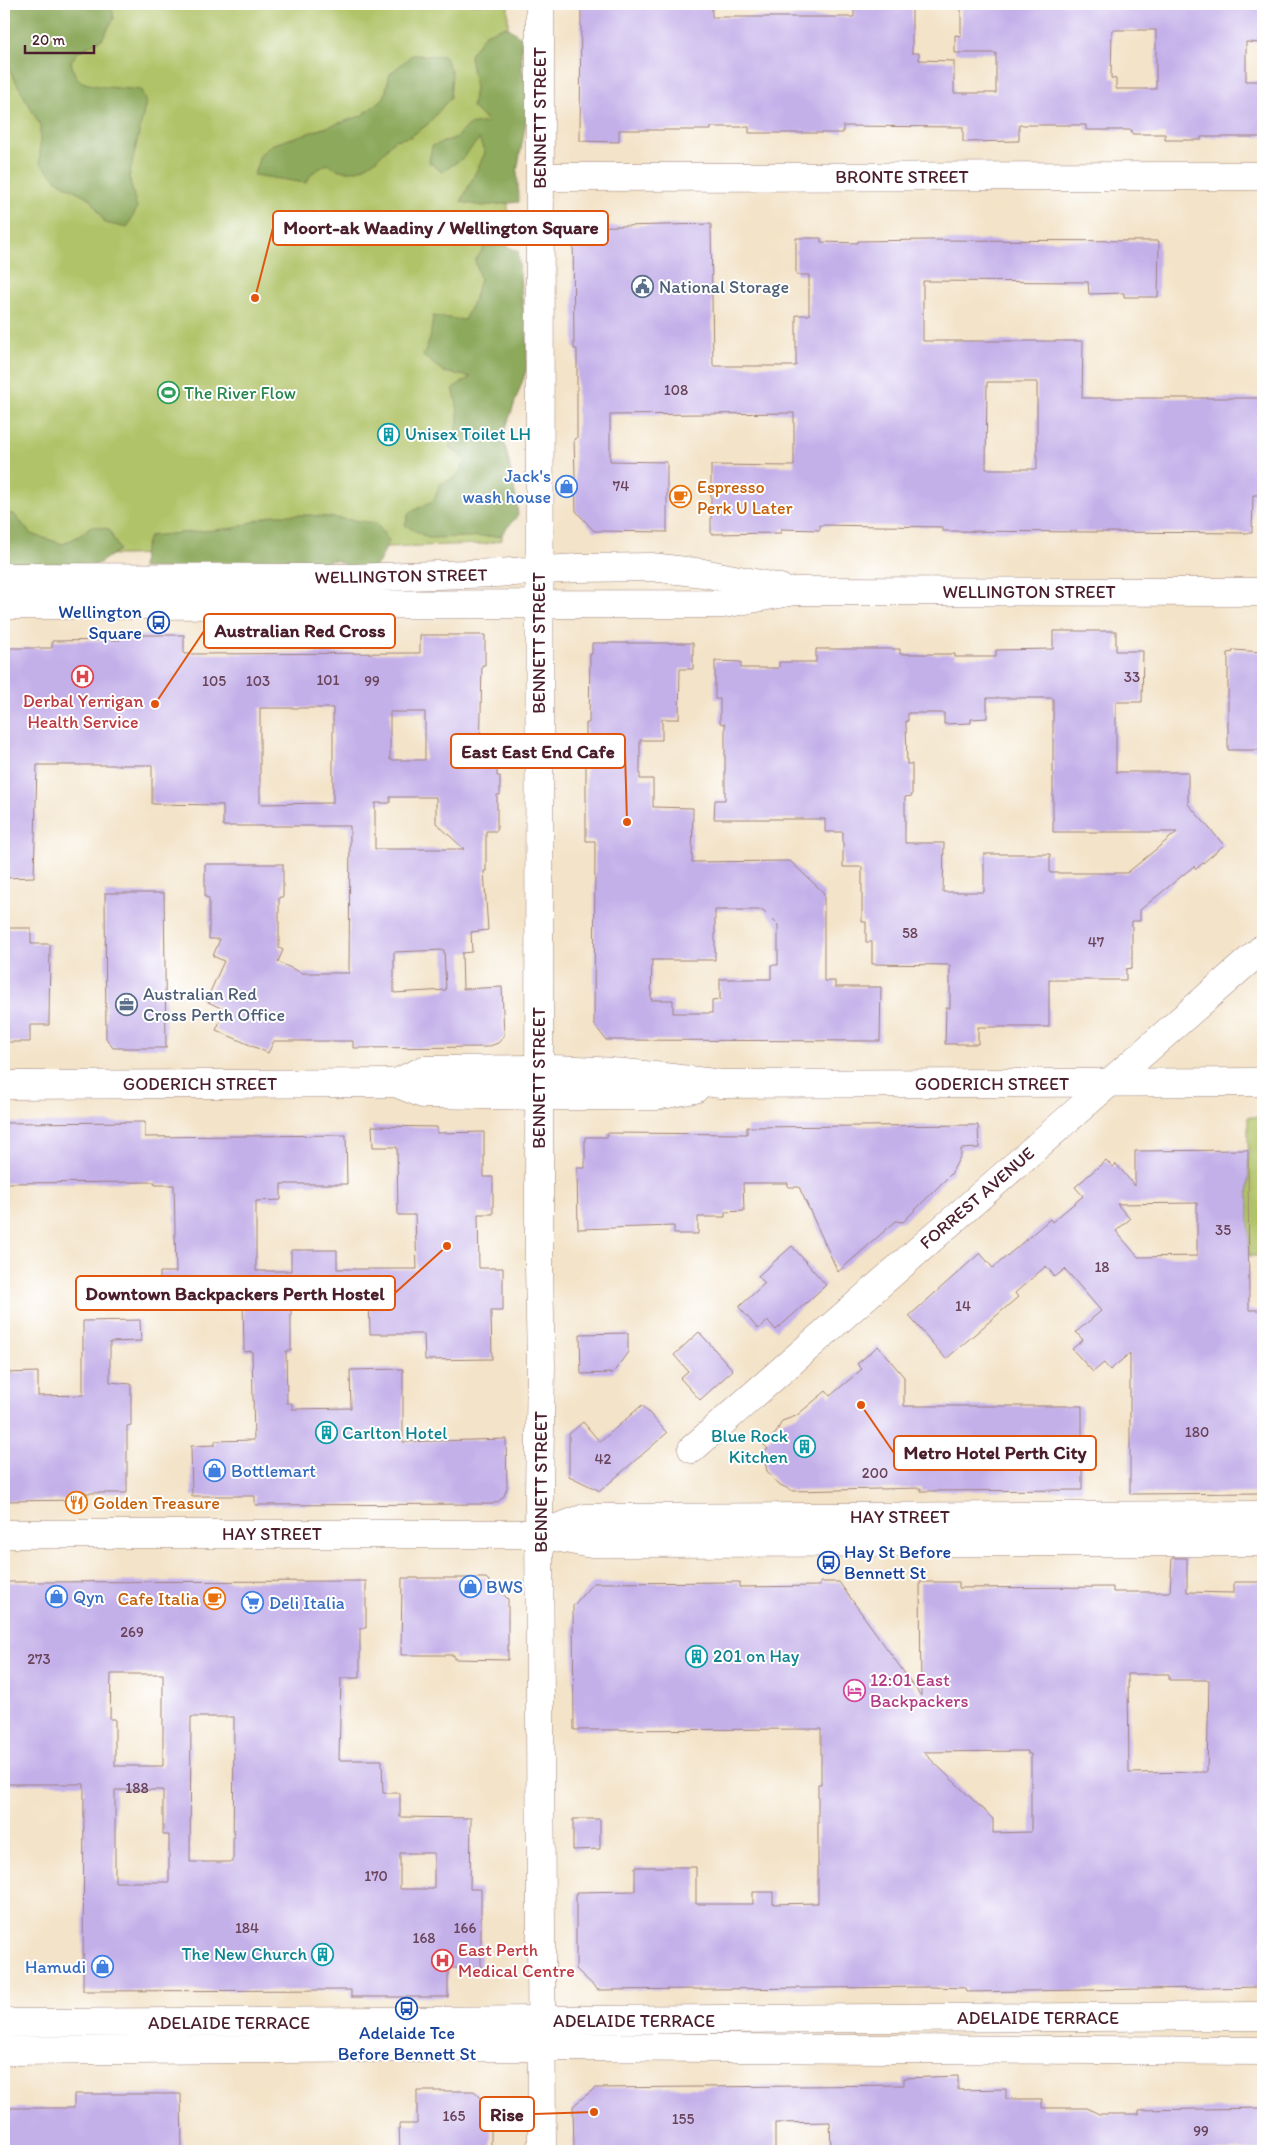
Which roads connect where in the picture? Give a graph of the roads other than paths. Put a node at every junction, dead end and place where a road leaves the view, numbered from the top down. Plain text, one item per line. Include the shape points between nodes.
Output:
1 (540, 4) edge
2 (1263, 176) edge
3 (541, 177) junction
4 (539, 571) junction
5 (4, 577) edge
6 (795, 591) junction
7 (1263, 592) edge
8 (539, 604) junction
9 (4, 605) edge
10 (1263, 948) edge
11 (538, 1069) junction
12 (1263, 1082) edge
13 (396, 1083) junction
14 (721, 1084) junction
15 (1108, 1084) junction
16 (4, 1085) edge
17 (539, 1096) junction
18 (692, 1449) dead end
19 (1263, 1515) edge
20 (4, 1534) edge
21 (540, 1534) junction
22 (1263, 1542) edge
23 (1263, 2016) edge
24 (4, 2024) edge
25 (542, 2034) junction
26 (4, 2051) edge
27 (1263, 2051) edge
28 (542, 2151) edge

1 - 3 main road, BENNETT STREET
2 - 3 main road, BRONTE STREET
3 - 4 main road, BENNETT STREET
4 - 5 main road, WELLINGTON STREET via 348,578
4 - 6 main road, WELLINGTON STREET via 670,568
4 - 8 main road, BENNETT STREET
6 - 7 main road, WELLINGTON STREET
6 - 8 main road, WELLINGTON STREET via 723,604
8 - 9 main road, WELLINGTON STREET
8 - 11 main road, BENNETT STREET
10 - 15 main road, FORREST AVENUE
11 - 13 main road, GODERICH STREET via 424,1070
11 - 14 main road, GODERICH STREET via 597,1070
11 - 17 main road, BENNETT STREET
12 - 15 main road, GODERICH STREET
13 - 16 main road, GODERICH STREET
13 - 17 main road, GODERICH STREET via 423,1094
14 - 15 main road, GODERICH STREET
14 - 17 main road, GODERICH STREET via 656,1096
15 - 18 main road, FORREST AVENUE
17 - 21 main road, BENNETT STREET
19 - 21 main road, HAY STREET via 586,1518
20 - 21 main road, HAY STREET
21 - 22 main road, HAY STREET via 586,1543
21 - 25 main road, BENNETT STREET
23 - 25 main road, ADELAIDE TERRACE
24 - 25 main road, ADELAIDE TERRACE
25 - 26 main road, ADELAIDE TERRACE
25 - 27 main road, ADELAIDE TERRACE
25 - 28 main road, BENNETT STREET

